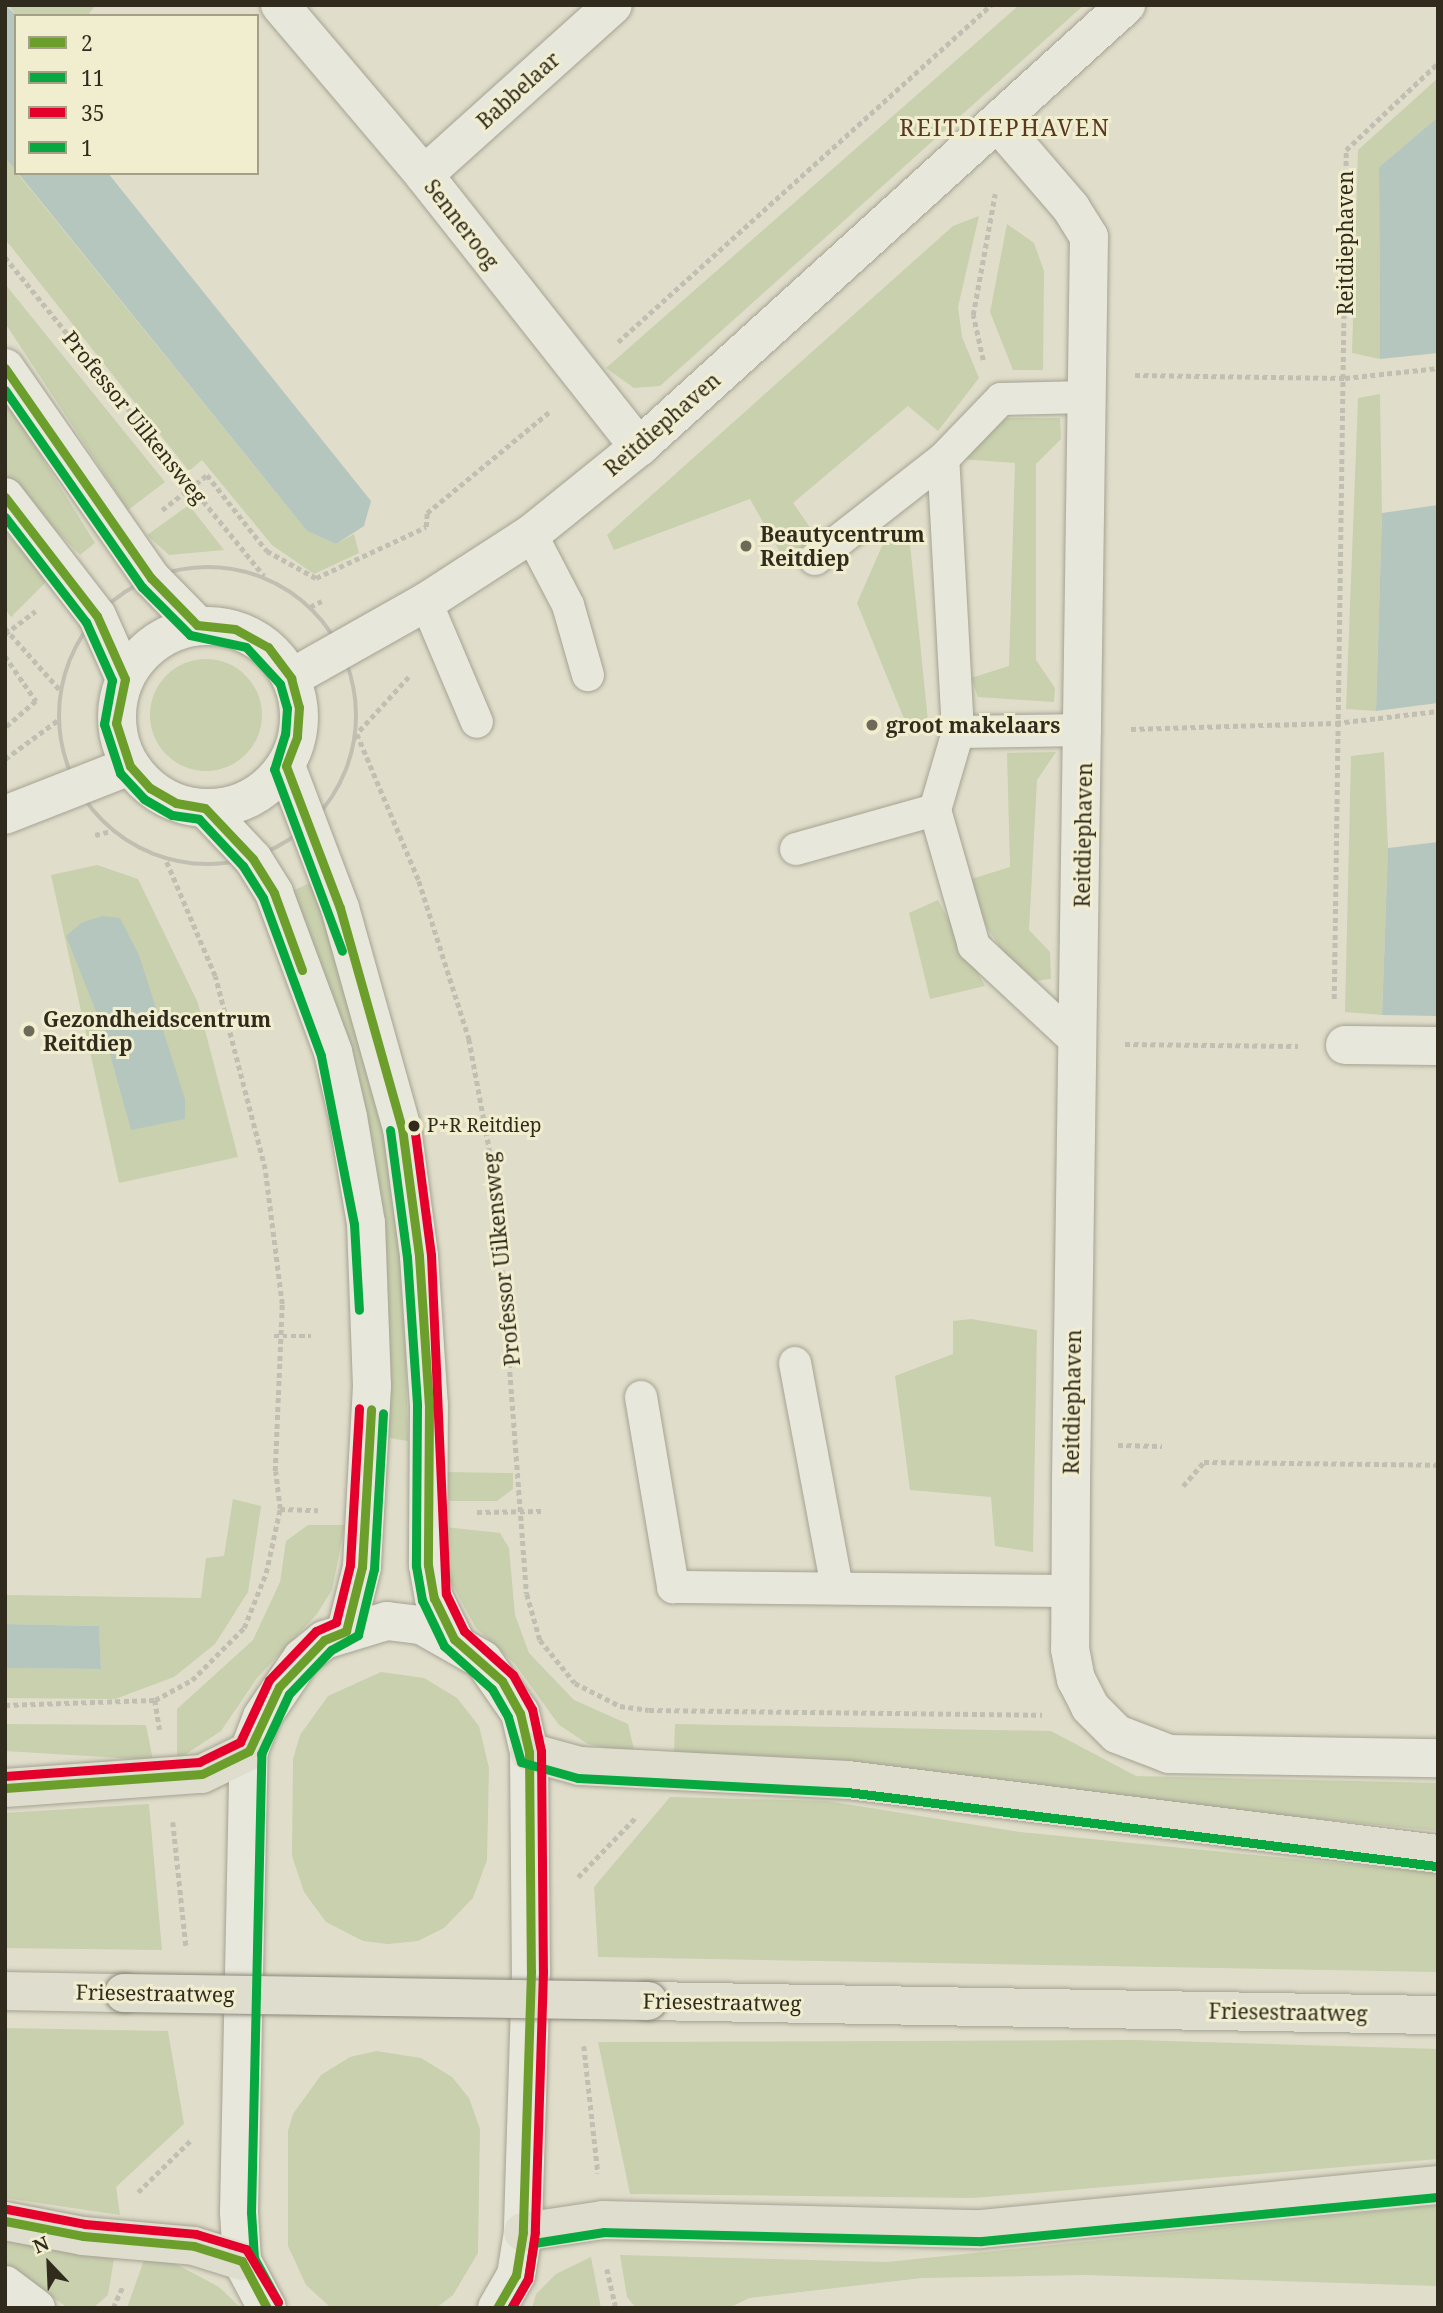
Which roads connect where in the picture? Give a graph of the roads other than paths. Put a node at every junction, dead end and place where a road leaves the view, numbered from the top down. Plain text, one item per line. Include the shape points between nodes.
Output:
1 (280, 5) edge
2 (613, 5) edge
3 (1126, 5) edge
4 (998, 123) junction
5 (424, 175) junction
6 (5, 368) edge
7 (1088, 385) junction
8 (639, 447) junction
9 (943, 459) junction
10 (5, 497) edge
11 (531, 534) junction
12 (815, 559) dead end
13 (426, 602) junction
14 (197, 625) junction
15 (588, 675) dead end
16 (291, 678) junction
17 (125, 679) junction
18 (477, 722) dead end
19 (1084, 730) junction
20 (958, 732) junction
21 (130, 766) junction
22 (286, 766) junction
23 (205, 808) junction
24 (935, 810) junction
25 (5, 814) edge
26 (796, 849) dead end
27 (1079, 1044) junction
28 (1340, 1046) road end
29 (1438, 1046) edge
30 (795, 1363) dead end
31 (641, 1397) dead end
32 (837, 1588) junction
33 (1070, 1591) junction
34 (346, 1631) junction
35 (454, 1639) junction
36 (249, 1751) junction
37 (530, 1752) junction
38 (1438, 1758) edge
39 (5, 1788) edge
40 (1438, 1854) edge
41 (5, 1991) edge
42 (1438, 2015) edge
43 (1438, 2185) edge
44 (5, 2221) edge
45 (523, 2232) junction
46 (242, 2261) junction
47 (5, 2285) edge
48 (36, 2308) edge
49 (267, 2308) edge
50 (497, 2308) edge

1 - 5 street, Senneroog
2 - 5 street, Babbelaar
3 - 4 street, Reitdiephaven
4 - 7 street, Reitdiephaven via 1071,208 1088,237
4 - 8 street, Reitdiephaven
5 - 8 street, Senneroog
6 - 14 street via 125,542
7 - 9 lane via 1001,399
7 - 19 street, Reitdiephaven
8 - 11 street, Reitdiephaven
9 - 12 lane
9 - 20 lane
10 - 17 street via 97,616
11 - 13 street, Reitdiephaven
11 - 15 lane via 568,605
13 - 16 street, Reitdiephaven
13 - 18 lane
14 - 16 street via 252,636 268,647
14 - 17 street via 168,635 142,653
16 - 22 street via 299,717
17 - 21 street via 116,723
19 - 20 lane
19 - 27 street, Reitdiephaven
20 - 24 lane
21 - 23 street via 150,788 176,803
21 - 25 street
22 - 23 street via 251,798
22 - 35 street via 340,908 402,1128 419,1256 429,1405 428,1565 434,1598
23 - 34 street via 253,859 274,893 333,1052 348,1117 366,1223 372,1386 362,1567
24 - 26 lane
24 - 27 lane via 974,946
27 - 33 street, Reitdiephaven
28 - 29 street
30 - 32 lane
31 - 32 lane via 673,1587
32 - 33 lane
33 - 38 street, Reitdiephaven via 1070,1649 1076,1679 1090,1707 1118,1734 1169,1754
34 - 35 street via 387,1621 421,1625
34 - 36 street via 313,1649 279,1687
35 - 37 street via 502,1681 520,1713
36 - 39 main road via 202,1774
36 - 46 street via 240,2026
37 - 40 main road via 580,1766 848,1780
37 - 45 street via 531,1971
41 - 42 main road, Friesestraatweg, bridge
43 - 45 main road via 980,2229 603,2220
44 - 46 main road via 83,2236 194,2246
45 - 50 street via 516,2275
46 - 49 street
47 - 48 street

